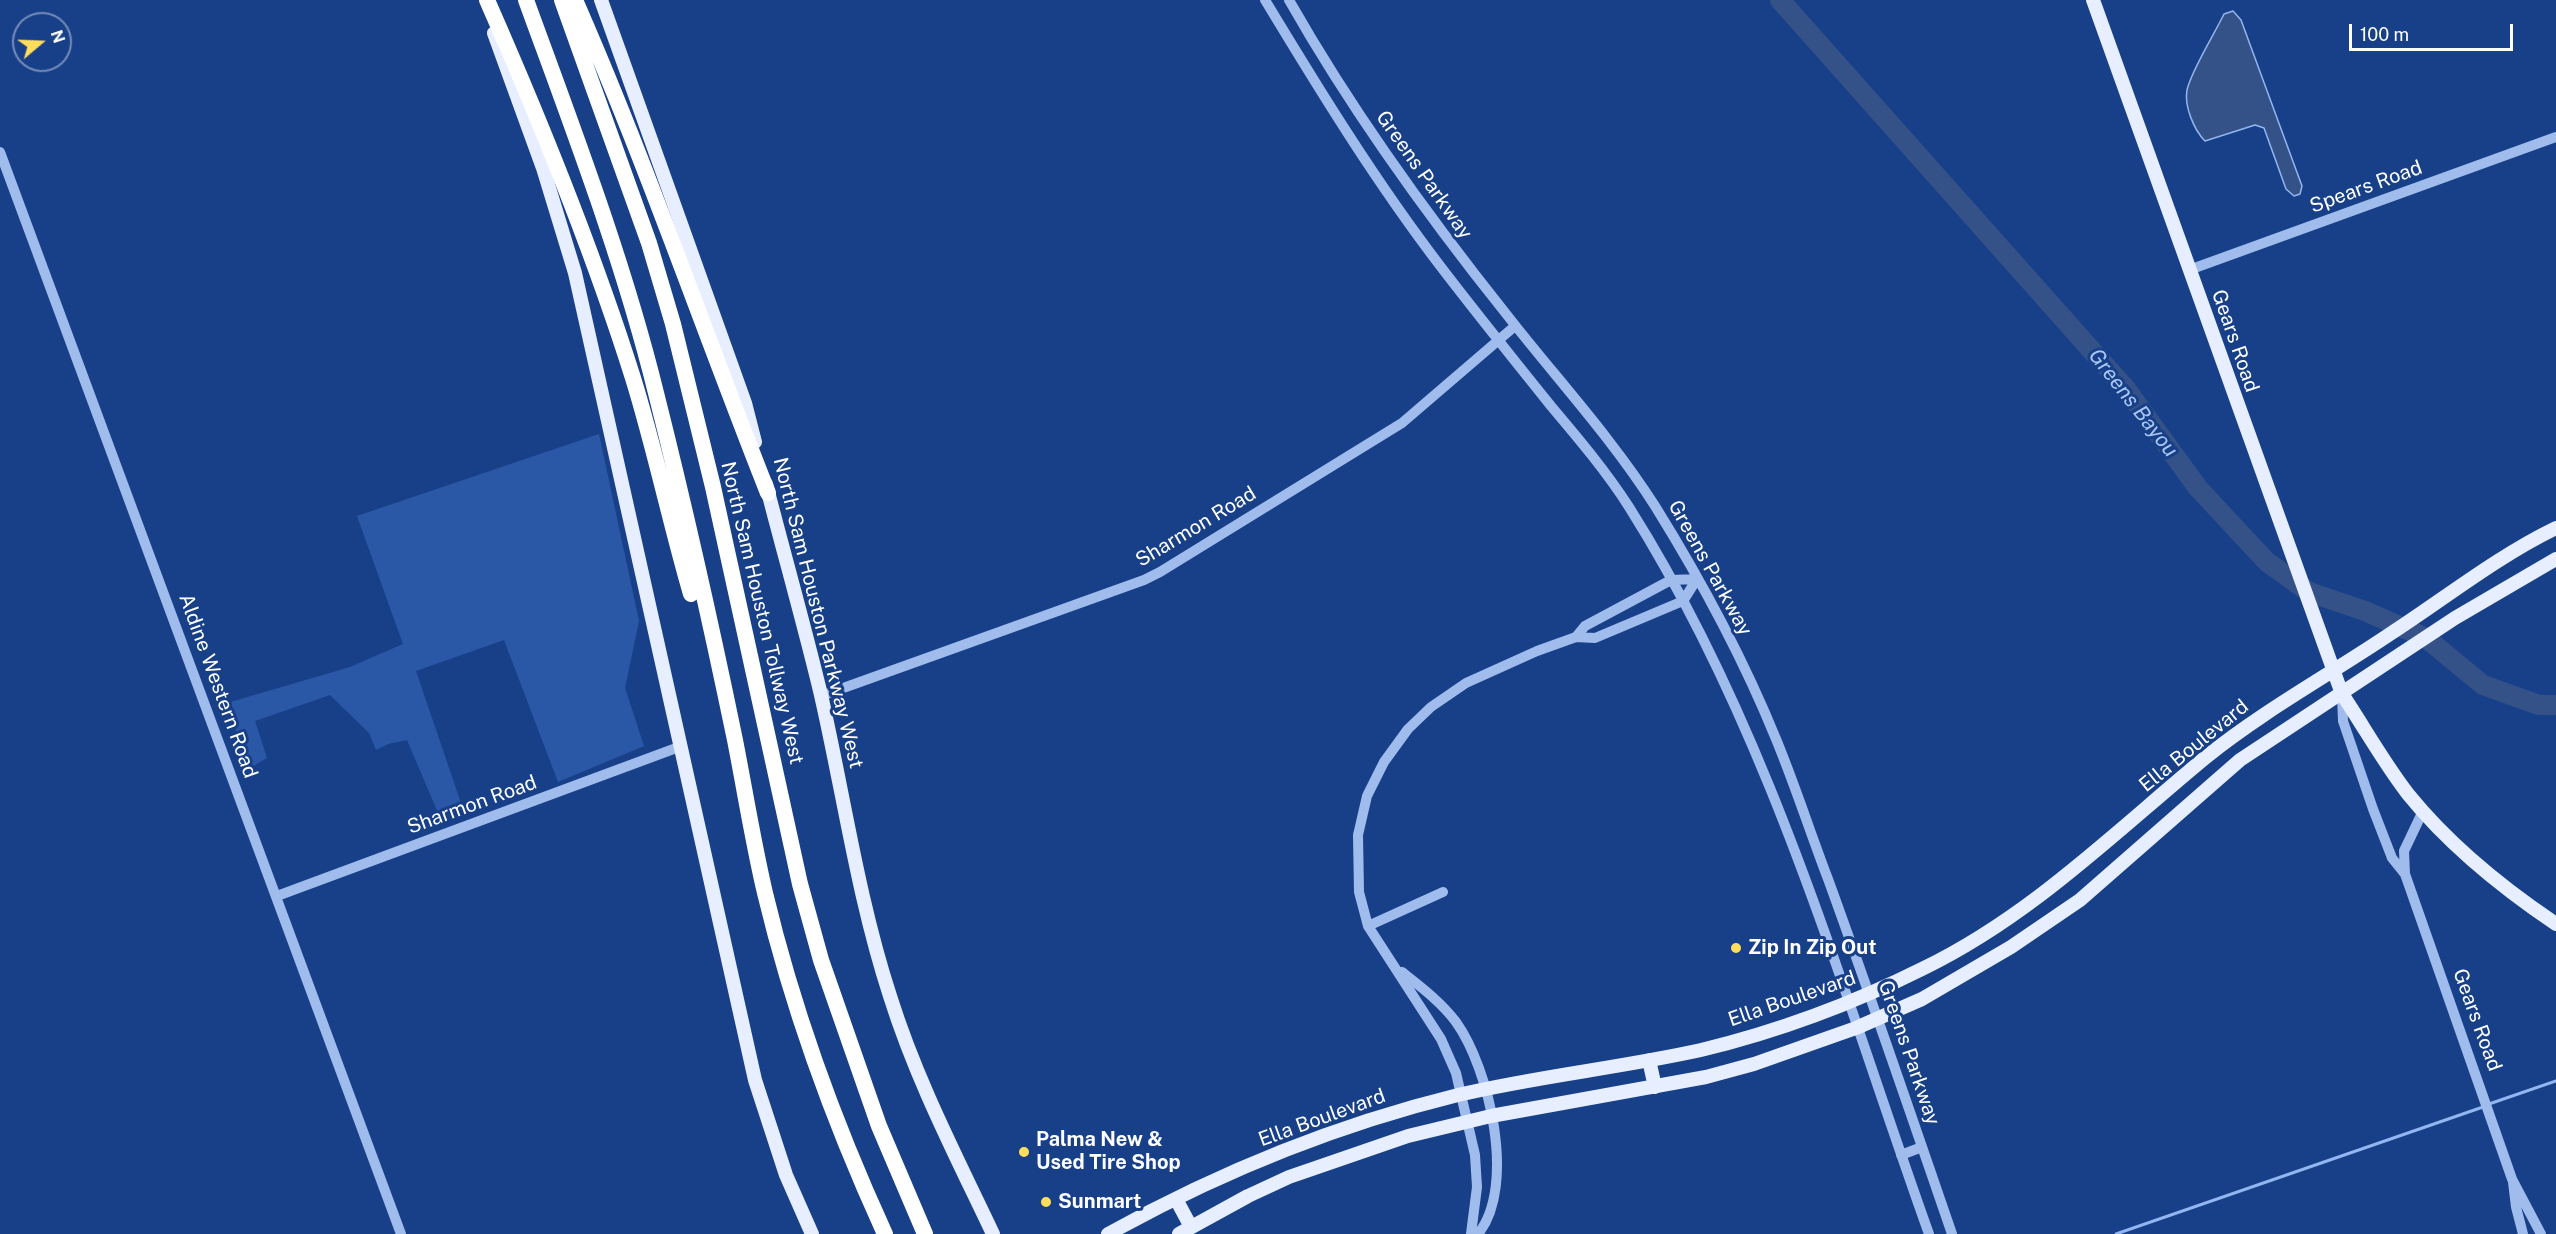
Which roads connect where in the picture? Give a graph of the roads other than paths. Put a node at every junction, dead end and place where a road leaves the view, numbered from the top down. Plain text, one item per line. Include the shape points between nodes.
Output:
1 (482, 0) edge
2 (487, 0) edge
3 (526, 0) edge
4 (562, 0) edge
5 (575, 0) edge
6 (601, 0) edge
7 (1265, 0) edge
8 (1289, 0) edge
9 (2093, 0) edge
10 (2556, 137) edge
11 (0, 152) edge
12 (2189, 270) junction
13 (1515, 326) junction
14 (1498, 341) junction
15 (1619, 455) junction
16 (1602, 469) junction
17 (768, 493) junction
18 (2556, 528) edge
19 (2556, 559) edge
20 (1697, 579) junction
21 (1671, 580) junction
22 (1683, 601) junction
23 (1576, 637) junction
24 (2333, 671) junction
25 (2342, 694) junction
26 (821, 696) junction
27 (734, 737) junction
28 (2225, 742) junction
29 (679, 747) junction
30 (2240, 760) junction
31 (2423, 810) junction
32 (2114, 837) junction
33 (1819, 855) junction
34 (2132, 857) junction
35 (1799, 862) junction
36 (2405, 874) junction
37 (1443, 892) dead end
38 (277, 896) junction
39 (2556, 924) edge
40 (1998, 925) junction
41 (1368, 926) junction
42 (2011, 947) junction
43 (1397, 968) junction
44 (1869, 992) junction
45 (1847, 1002) junction
46 (1879, 1019) junction
47 (1856, 1028) junction
48 (1648, 1060) junction
49 (1655, 1088) junction
50 (1486, 1090) junction
51 (1462, 1094) junction
52 (1491, 1116) junction
53 (1469, 1121) junction
54 (1922, 1147) junction
55 (1281, 1152) junction
56 (1901, 1155) junction
57 (1289, 1177) junction
58 (2512, 1179) junction
59 (1176, 1199) junction
60 (990, 1230) edge
61 (1185, 1231) edge
62 (401, 1234) edge
63 (812, 1234) edge
64 (885, 1234) edge
65 (925, 1234) edge
66 (1002, 1234) edge
67 (1108, 1234) edge
68 (1471, 1234) edge
69 (1478, 1234) edge
70 (1929, 1234) edge
71 (1952, 1234) edge
72 (2523, 1234) edge
73 (2541, 1234) edge

1 - 29 main road via 543,168 575,273
2 - 27 highway via 545,130 634,380 667,512
3 - 27 highway via 585,163 656,390
4 - 65 highway, North Sam Houston Tollway West via 649,243 673,324 800,884 845,1036
5 - 17 highway via 617,97
6 - 17 main road, North Sam Houston Parkway West via 745,403
7 - 14 street, Greens Parkway via 1383,188
8 - 13 street, Greens Parkway via 1401,176
9 - 12 main road, Gears Road
10 - 12 street, Spears Road
11 - 38 street, Aldine Western Road
12 - 24 main road, Gears Road
13 - 14 street, Sharmon Road
13 - 15 street, Greens Parkway via 1575,395
14 - 16 street, Greens Parkway
14 - 26 street, Sharmon Road via 1402,423 1144,580
15 - 16 street
15 - 20 street, Greens Parkway
16 - 21 street, Greens Parkway via 1630,508
17 - 26 main road, North Sam Houston Parkway West
18 - 24 main road, Ella Boulevard
19 - 25 main road, Ella Boulevard via 2455,618
20 - 21 street
20 - 22 street
20 - 33 street, Greens Parkway via 1756,693
21 - 22 street, Greens Parkway
21 - 23 street via 1585,626
22 - 23 street via 1595,638
22 - 35 street, Greens Parkway via 1746,725
23 - 41 street via 1466,683 1408,729 1384,762 1367,796 1358,835 1359,892
24 - 25 main road, Gears Road
24 - 28 main road, Ella Boulevard
25 - 30 main road, Ella Boulevard
25 - 31 main road, Gears Road
25 - 36 street, Gears Road via 2343,721 2373,809 2392,858
26 - 60 main road, North Sam Houston Parkway West via 860,890 889,995 926,1091
27 - 64 highway via 765,892 784,963 845,1142
28 - 30 main road
28 - 32 main road, Ella Boulevard
29 - 38 street, Sharmon Road
29 - 63 main road via 755,1080 786,1175
30 - 34 main road, Ella Boulevard
31 - 36 street, Gears Road via 2404,851
31 - 39 main road via 2490,877
32 - 34 main road
32 - 40 main road, Ella Boulevard
33 - 35 street
33 - 44 street, Greens Parkway
34 - 42 main road, Ella Boulevard via 2080,900
35 - 45 street, Greens Parkway
36 - 58 street, Gears Road
37 - 41 street
38 - 62 street, Aldine Western Road
40 - 42 main road
40 - 44 main road, Ella Boulevard via 1928,967
41 - 43 street
42 - 46 main road, Ella Boulevard via 1922,999
43 - 50 street via 1456,1023
43 - 51 street via 1441,1039
44 - 45 main road, Ella Boulevard
44 - 46 street, Greens Parkway
45 - 47 street, Greens Parkway
45 - 48 main road, Ella Boulevard via 1744,1037
46 - 47 main road, Ella Boulevard
46 - 54 street, Greens Parkway
47 - 49 main road, Ella Boulevard via 1754,1064
47 - 56 street, Greens Parkway
48 - 49 main road
48 - 50 main road, Ella Boulevard
49 - 52 main road, Ella Boulevard
50 - 51 main road, Ella Boulevard
50 - 52 street
51 - 53 street
51 - 55 main road, Ella Boulevard via 1395,1112
52 - 53 main road, Ella Boulevard
52 - 69 street via 1496,1146 1494,1193
53 - 57 main road, Ella Boulevard via 1397,1139
53 - 68 street via 1477,1188
54 - 56 street
54 - 71 street, Greens Parkway
55 - 57 main road
55 - 59 main road, Ella Boulevard
56 - 70 street, Greens Parkway
57 - 61 main road, Ella Boulevard
58 - 72 street, Gears Road
58 - 73 street, Gears Road
59 - 61 main road
59 - 67 main road, Ella Boulevard
60 - 66 main road

